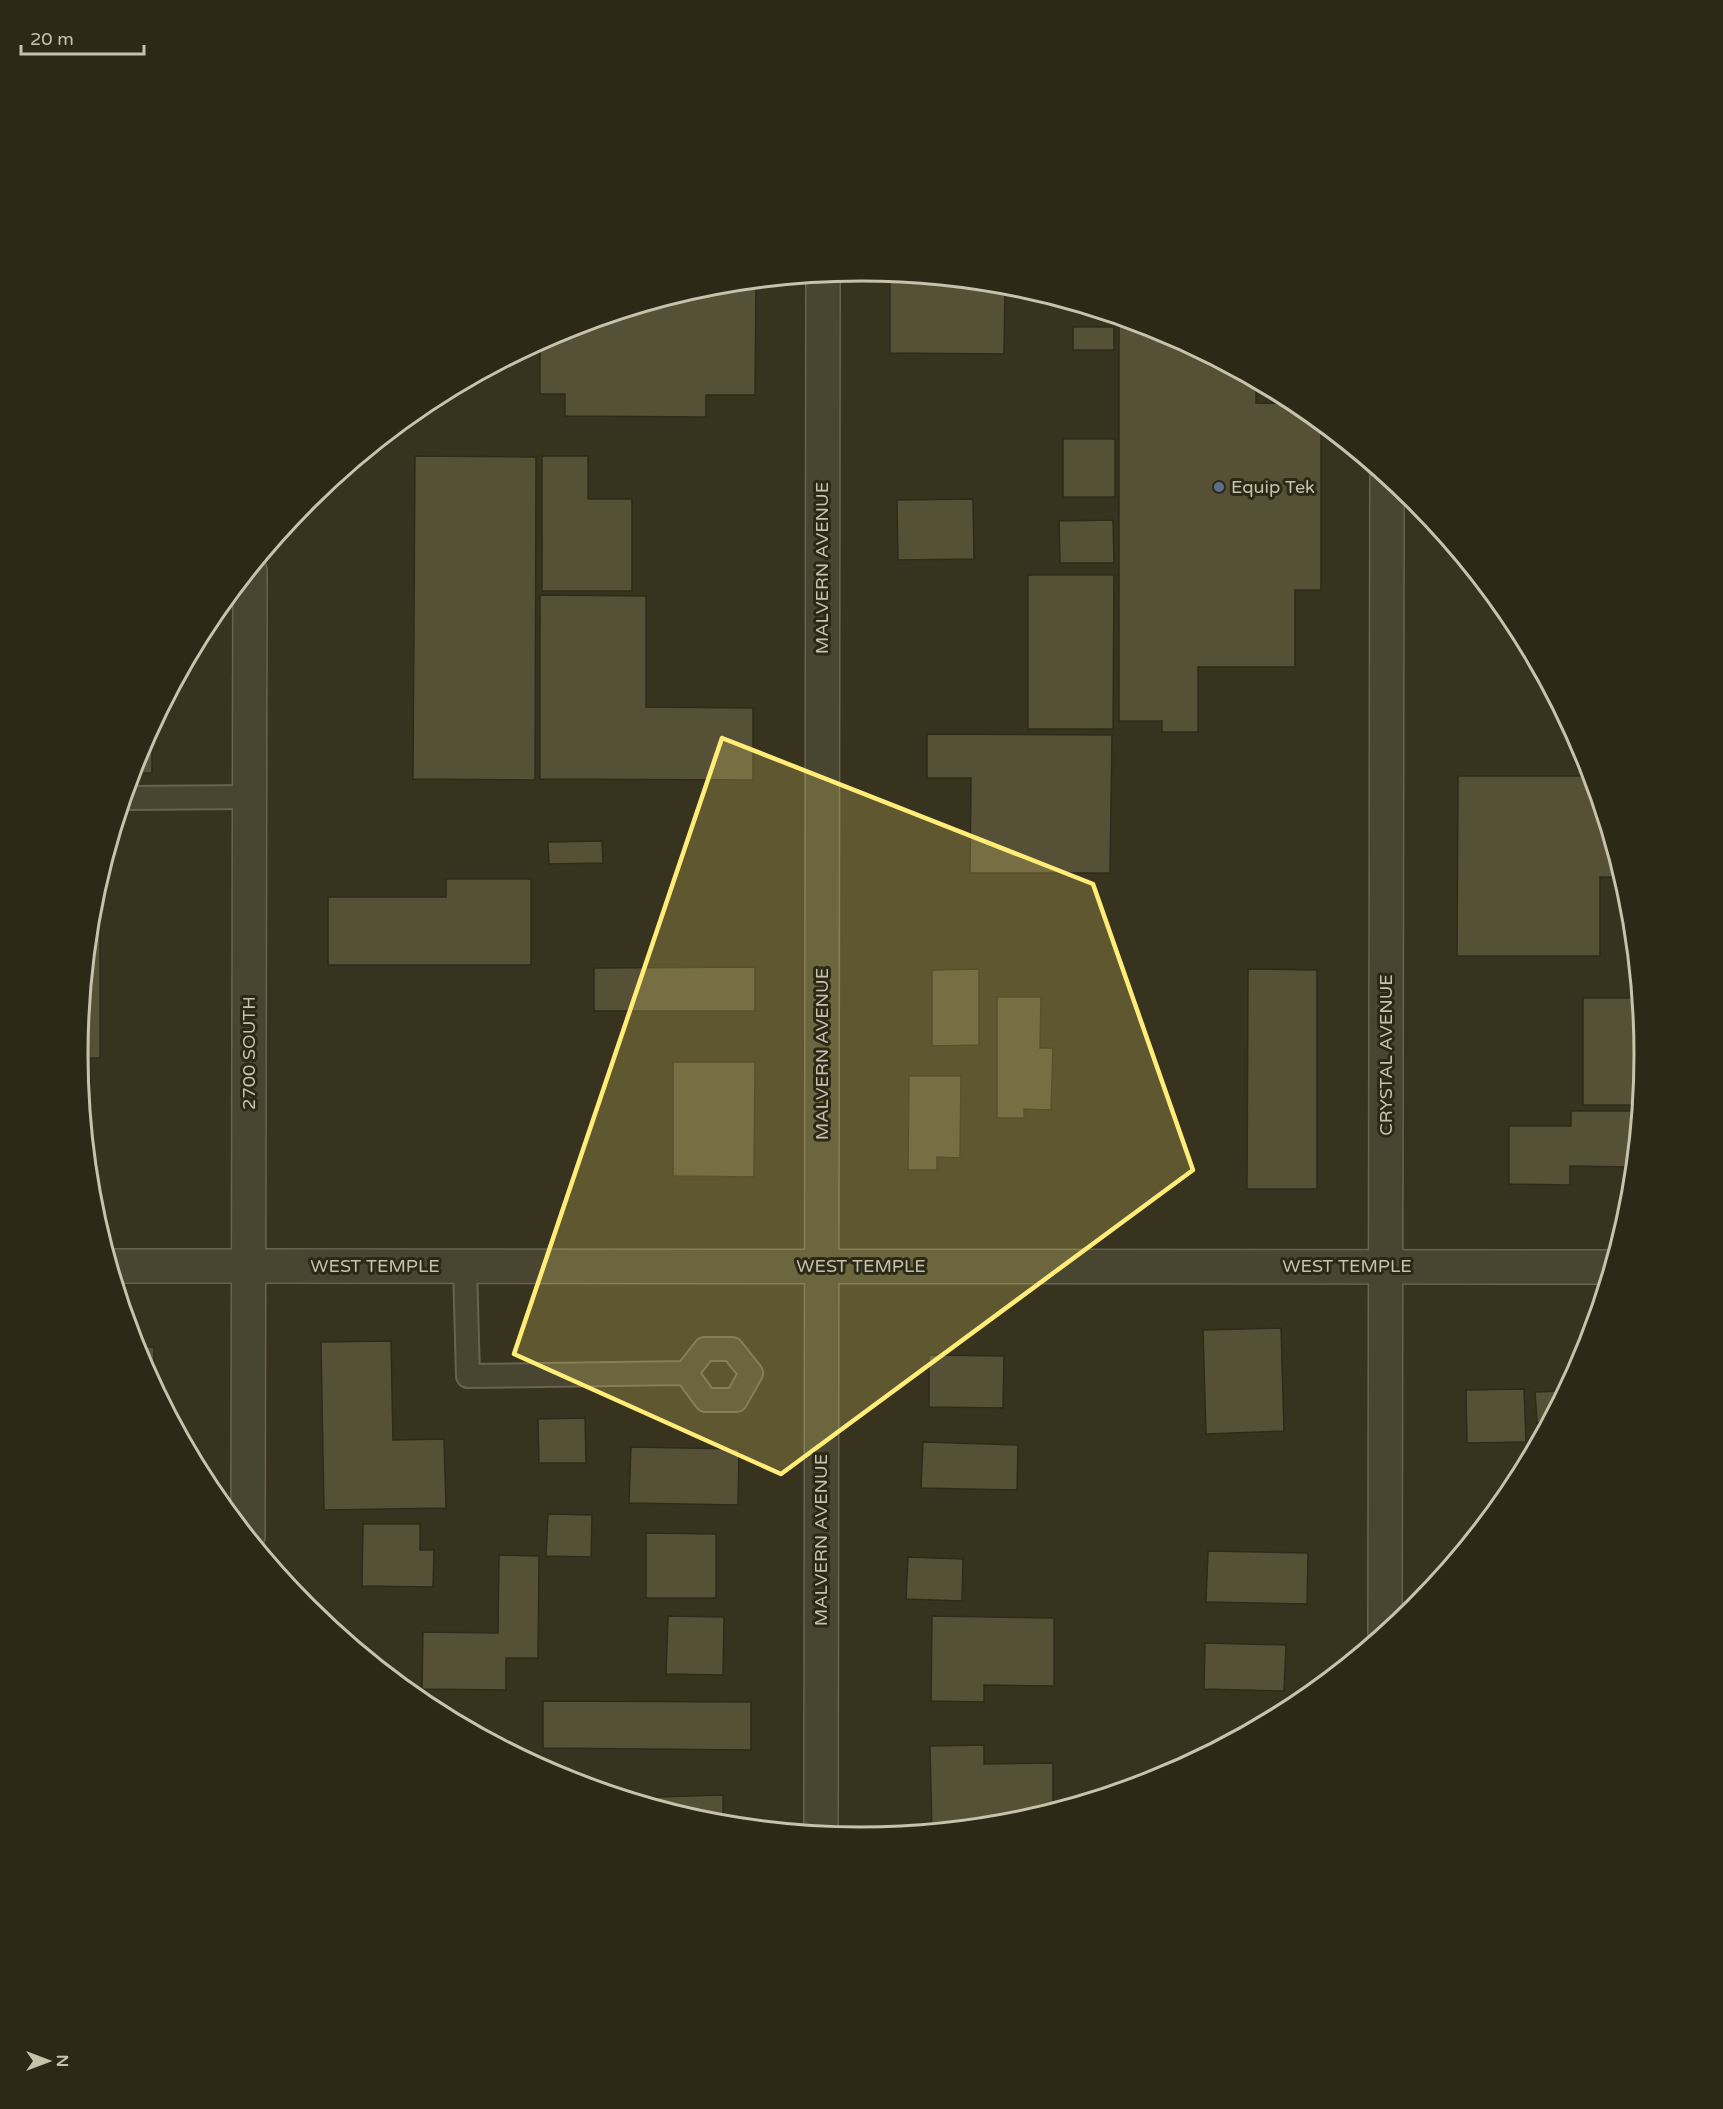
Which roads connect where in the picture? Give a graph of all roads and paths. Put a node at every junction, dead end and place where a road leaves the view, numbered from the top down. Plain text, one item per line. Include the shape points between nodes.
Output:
1 (822, 283) edge
2 (1387, 488) edge
3 (250, 582) edge
4 (251, 797) junction
5 (133, 798) edge
6 (118, 1266) edge
7 (248, 1266) junction
8 (465, 1266) junction
9 (822, 1266) junction
10 (1385, 1266) junction
11 (1604, 1267) edge
12 (686, 1373) dead end
13 (248, 1525) edge
14 (1385, 1623) edge
15 (821, 1826) edge

1 - 9 street, MALVERN AVENUE
2 - 10 street, CRYSTAL AVENUE
3 - 4 street, 2700 SOUTH
4 - 5 lane
4 - 7 street, 2700 SOUTH
6 - 7 street, WEST TEMPLE
7 - 8 street, WEST TEMPLE
7 - 13 street, 2700 SOUTH
8 - 9 street, WEST TEMPLE
8 - 12 lane via 468,1376
9 - 10 street, WEST TEMPLE
9 - 15 street, MALVERN AVENUE
10 - 11 street, WEST TEMPLE
10 - 14 street, CRYSTAL AVENUE

